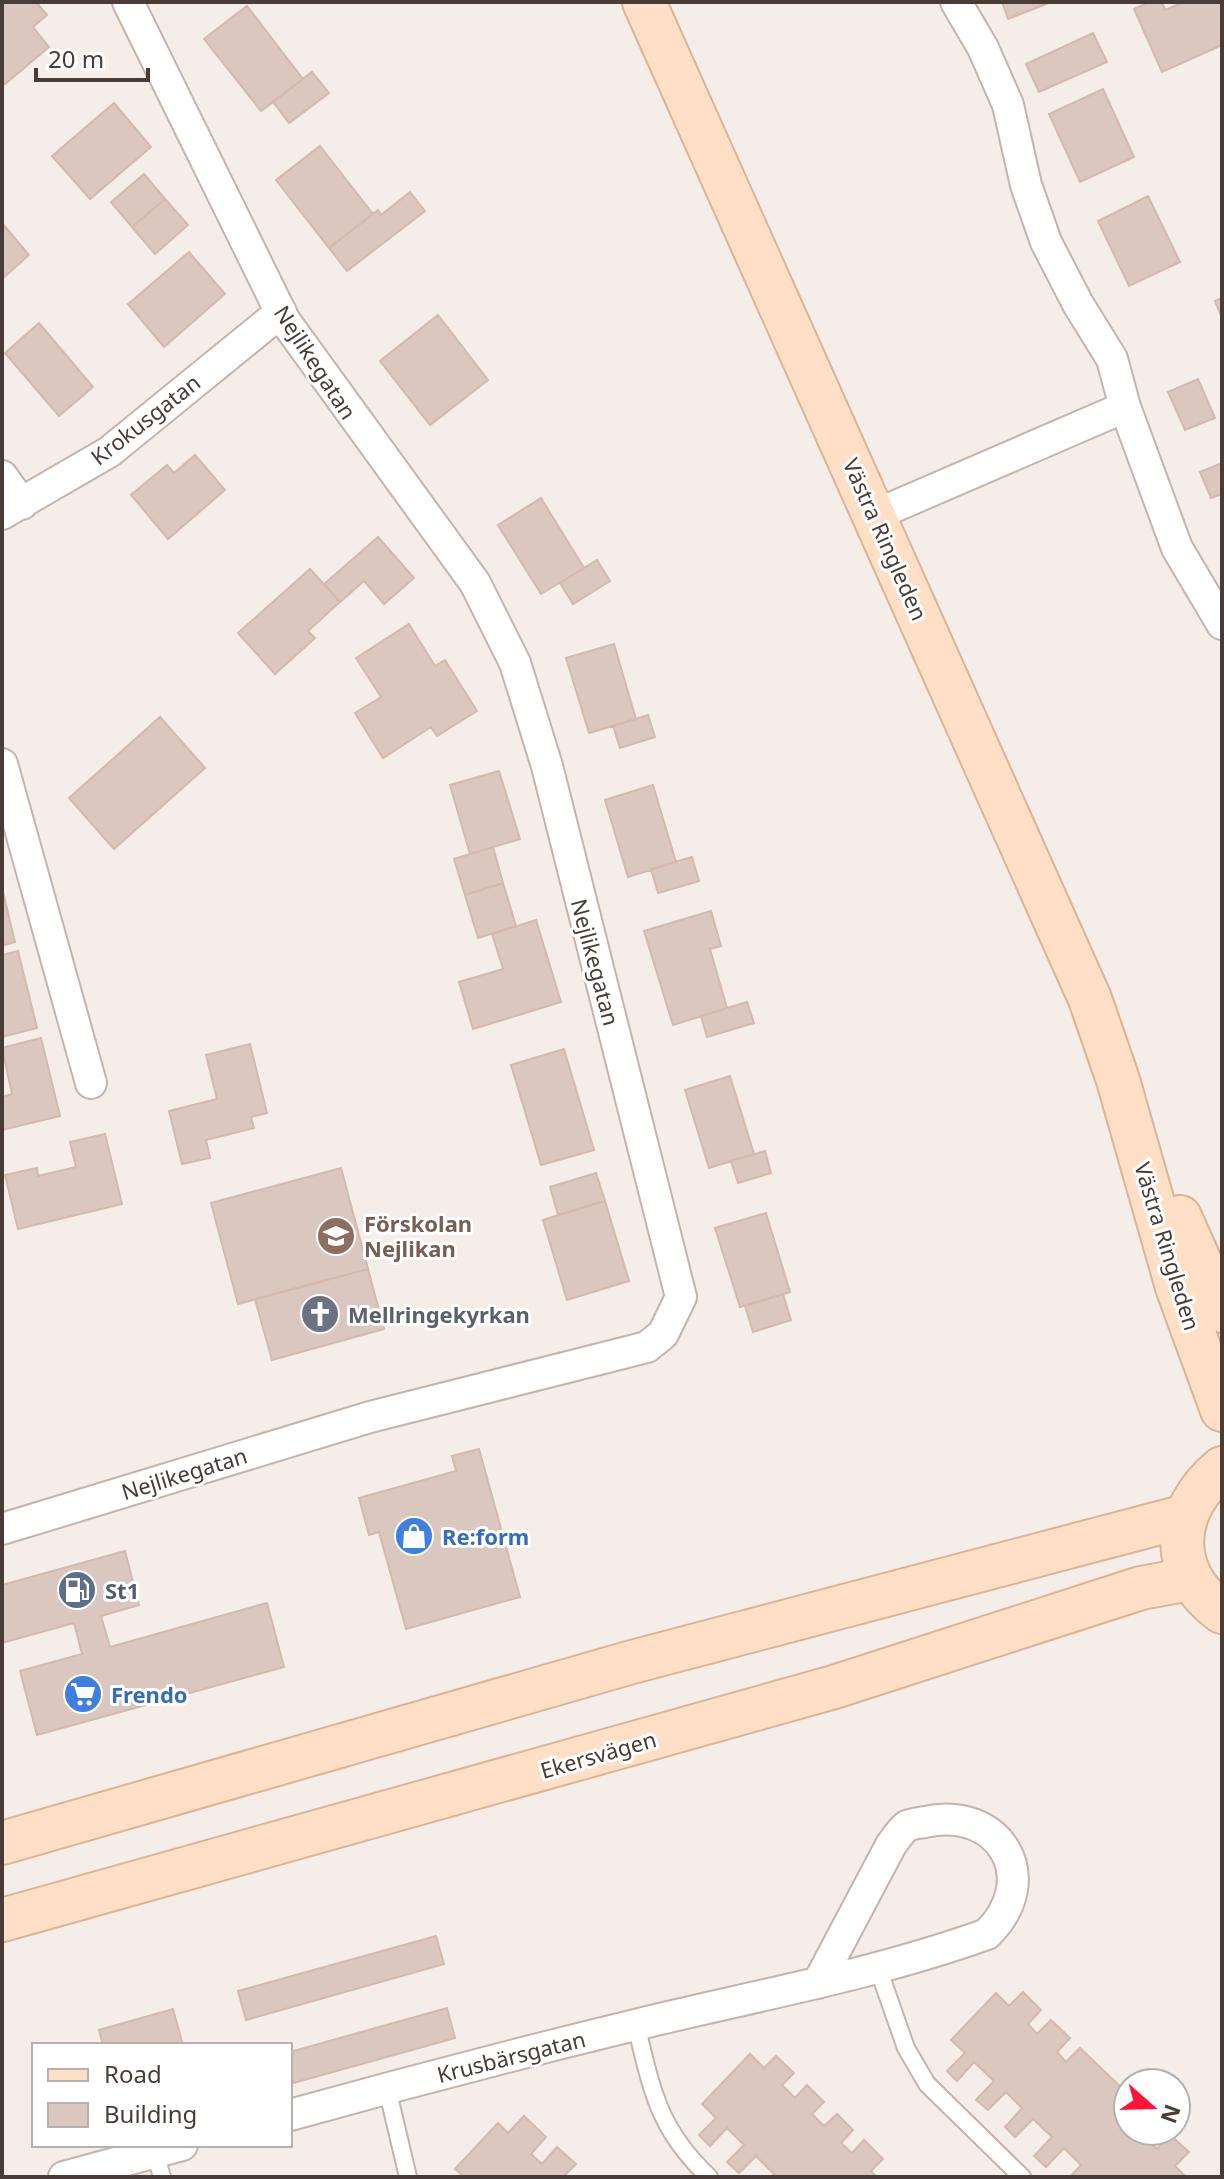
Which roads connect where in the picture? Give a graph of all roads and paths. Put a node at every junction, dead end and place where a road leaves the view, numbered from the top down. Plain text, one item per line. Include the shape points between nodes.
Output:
1 (128, 2) edge
2 (644, 2) edge
3 (956, 2) edge
4 (281, 312) junction
5 (1125, 407) junction
6 (2, 476) edge
7 (12, 509) edge
8 (875, 515) junction
9 (1222, 624) edge
10 (2, 764) edge
11 (91, 1083) dead end
12 (1203, 1293) edge
13 (1222, 1410) edge
14 (1219, 1463) edge
15 (1186, 1516) junction
16 (2, 1529) edge
17 (1190, 1579) junction
18 (1222, 1613) edge
19 (2, 1843) edge
20 (2, 1920) edge
21 (878, 1968) junction
22 (818, 1983) junction
23 (636, 2025) junction
24 (387, 2088) junction
25 (292, 2114) edge
26 (166, 2158) edge
27 (64, 2177) edge
28 (408, 2177) edge
29 (709, 2177) edge
30 (1022, 2177) edge

1 - 4 street, Nejlikegatan
2 - 8 main road, Västra Ringleden
3 - 5 street via 1008,105 1026,185 1046,242 1112,359
4 - 7 street, Krokusgatan via 109,452
4 - 16 street, Nejlikegatan via 475,583 515,663 547,766 681,1297 663,1334 647,1347 370,1417
5 - 8 street
5 - 9 street via 1177,548
6 - 7 street
8 - 12 main road, Västra Ringleden via 1090,999
10 - 11 street
12 - 13 main road, Västra Ringleden
14 - 15 main road
15 - 17 main road via 1182,1530
15 - 19 main road via 632,1662
17 - 18 main road
17 - 20 main road, Ekersvägen via 1141,1588 834,1687
21 - 22 street, Krusbärsgatan
21 - 22 street, Krusbärsgatan via 987,1934 1000,1921 1015,1890 1013,1865 999,1840 972,1823 942,1818 907,1826 891,1845
21 - 30 lane via 906,2048 927,2084
22 - 23 street, Krusbärsgatan
23 - 24 street, Krusbärsgatan
23 - 29 lane via 669,2130
24 - 25 street, Krusbärsgatan
24 - 28 lane
26 - 27 street

